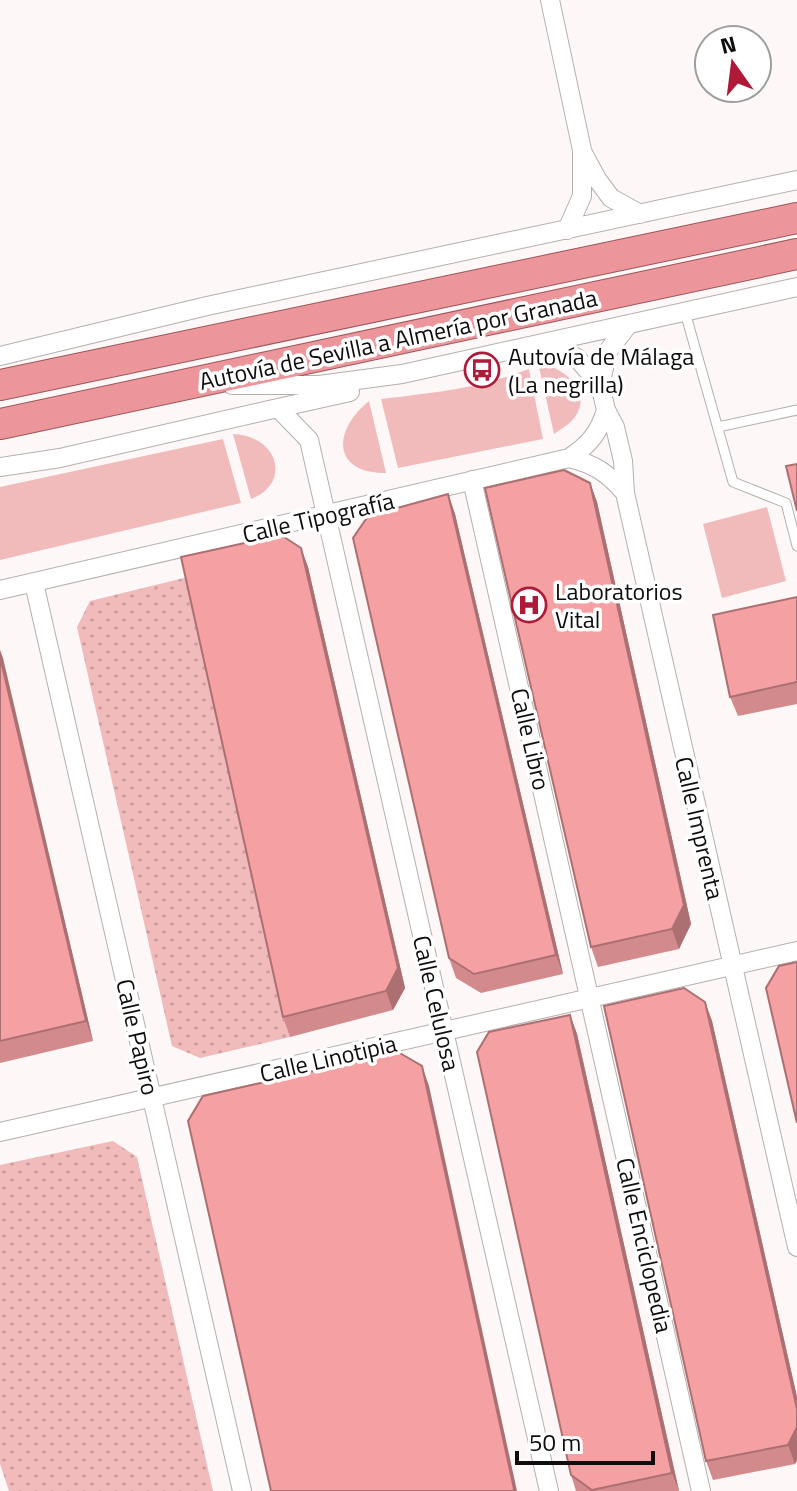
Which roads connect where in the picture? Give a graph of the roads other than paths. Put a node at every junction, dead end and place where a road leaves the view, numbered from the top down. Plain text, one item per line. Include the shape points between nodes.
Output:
1 (550, 0) edge
2 (582, 150) junction
3 (797, 180) edge
4 (640, 214) junction
5 (797, 218) edge
6 (567, 230) junction
7 (797, 254) edge
8 (797, 287) edge
9 (685, 312) junction
10 (628, 325) junction
11 (548, 343) junction
12 (0, 356) edge
13 (402, 374) junction
14 (0, 385) edge
15 (185, 385) junction
16 (600, 385) junction
17 (278, 408) junction
18 (606, 410) junction
19 (797, 410) edge
20 (0, 424) edge
21 (718, 427) junction
22 (569, 458) junction
23 (0, 467) edge
24 (472, 480) junction
25 (625, 493) junction
26 (324, 515) junction
27 (797, 546) edge
28 (34, 583) junction
29 (0, 590) edge
30 (797, 951) edge
31 (731, 966) junction
32 (590, 998) junction
33 (444, 1031) junction
34 (152, 1098) junction
35 (0, 1132) edge
36 (797, 1247) edge
37 (242, 1491) edge
38 (549, 1491) edge
39 (701, 1491) edge

1 - 2 street
2 - 4 street via 611,198
2 - 6 street via 582,196
3 - 4 street
4 - 6 street
5 - 14 highway, Autovía de Sevilla a Almería por Granada
6 - 12 street
7 - 15 highway, Autovía de Sevilla a Almería por Granada
8 - 9 street
9 - 10 street
9 - 21 lane
10 - 11 street
10 - 16 street, Calle Imprenta via 608,351
11 - 13 street
11 - 16 street, Calle Imprenta via 577,358
13 - 15 street via 319,385
13 - 17 street
15 - 20 highway, Autovía de Sevilla a Almería por Granada
16 - 18 street, Calle Imprenta
17 - 23 street
17 - 26 street, Calle Celulosa via 309,440
18 - 22 street via 589,445
18 - 25 street, Calle Imprenta via 623,461
19 - 21 lane
21 - 27 lane via 733,482 786,503
22 - 24 street, Calle Tipografía
22 - 25 street via 608,474
24 - 26 street, Calle Tipografía
24 - 32 street, Calle Libro
25 - 31 street, Calle Imprenta
26 - 28 street, Calle Tipografía
26 - 33 street, Calle Celulosa
28 - 29 street, Calle Tipografía
28 - 34 street, Calle Papiro
30 - 31 street, Calle Linotipia
31 - 32 street, Calle Linotipia
31 - 36 street, Calle Imprenta
32 - 33 street, Calle Linotipia
32 - 39 street, Calle Enciclopedia
33 - 34 street, Calle Linotipia
33 - 38 street, Calle Celulosa
34 - 35 street, Calle Linotipia
34 - 37 street, Calle Papiro

